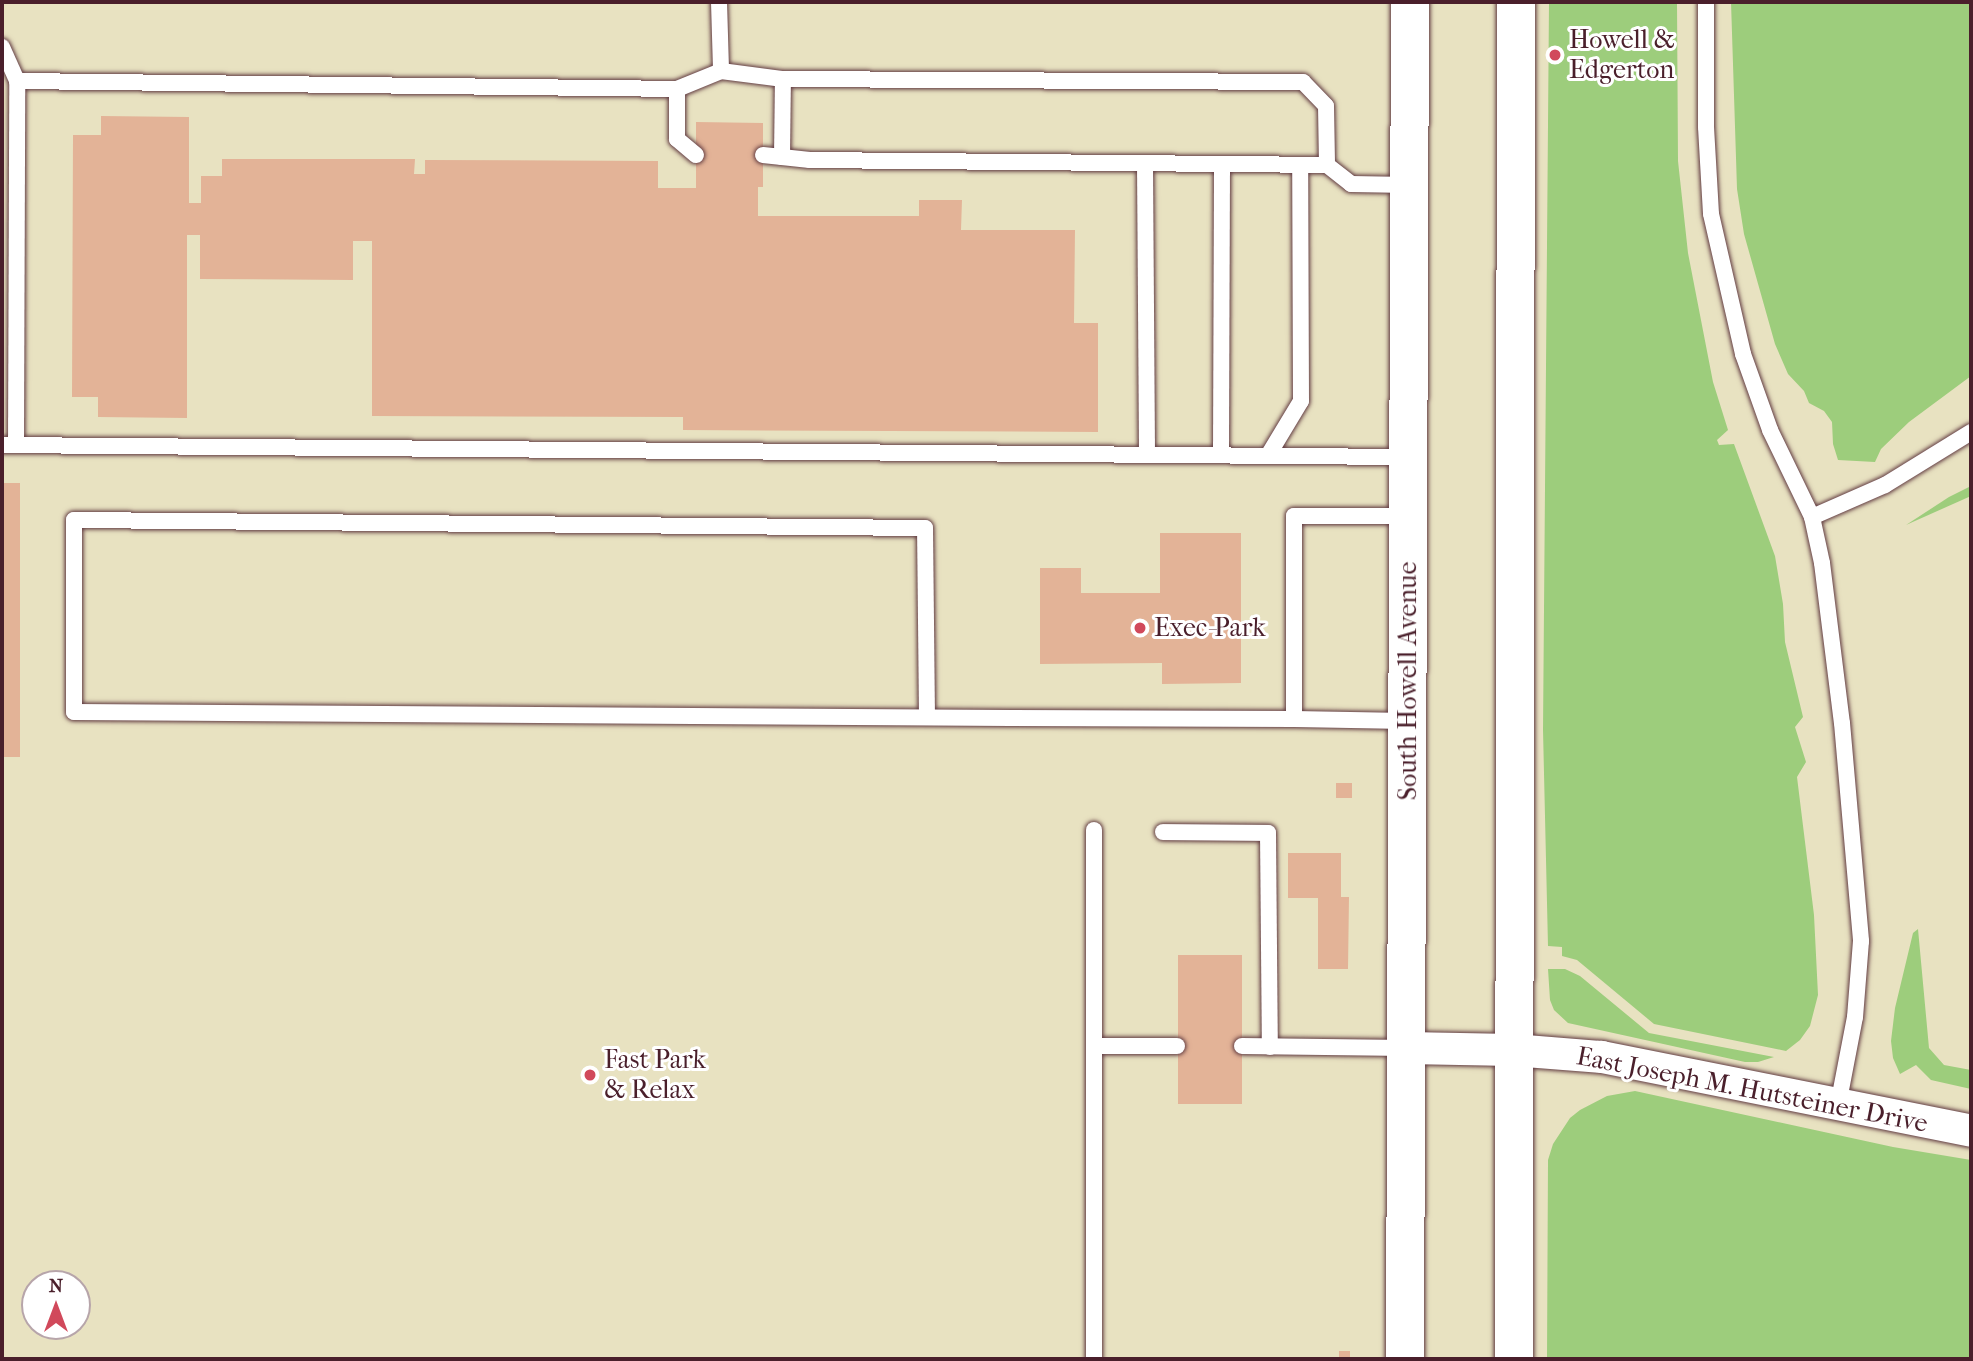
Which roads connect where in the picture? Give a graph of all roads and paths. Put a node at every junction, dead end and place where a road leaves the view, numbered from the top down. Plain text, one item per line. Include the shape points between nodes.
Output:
1 (719, 2) edge
2 (1410, 2) edge
3 (1516, 2) edge
4 (1706, 2) edge
5 (2, 47) edge
6 (722, 71) junction
7 (783, 79) junction
8 (17, 81) junction
9 (677, 89) junction
10 (696, 155) dead end
11 (763, 155) dead end
12 (782, 157) junction
13 (1145, 164) junction
14 (1222, 165) junction
15 (1300, 165) junction
16 (1327, 165) junction
17 (1410, 185) junction
18 (1971, 432) edge
19 (9, 445) edge
20 (1147, 453) junction
21 (1222, 454) junction
22 (1269, 454) junction
23 (1409, 457) junction
24 (1409, 516) junction
25 (1812, 517) junction
26 (927, 718) junction
27 (1294, 719) junction
28 (1408, 721) junction
29 (1094, 830) dead end
30 (1163, 832) dead end
31 (1094, 1046) junction
32 (1177, 1046) dead end
33 (1242, 1046) dead end
34 (1270, 1047) junction
35 (1407, 1048) junction
36 (1513, 1050) junction
37 (1838, 1105) junction
38 (1971, 1131) edge
39 (1094, 1359) edge
40 (1405, 1359) edge
41 (1514, 1359) edge

1 - 6 lane
2 - 17 main road, South Howell Avenue
3 - 36 main road
4 - 25 lane via 1707,170 1713,226 1743,354 1770,430
5 - 8 lane
6 - 7 lane
6 - 9 lane
7 - 12 lane
7 - 16 lane via 1303,82 1326,106
8 - 9 lane
8 - 19 lane
9 - 10 lane via 677,139
11 - 12 lane
12 - 13 lane
13 - 14 lane
13 - 20 lane
14 - 15 lane
14 - 21 lane
15 - 16 lane
15 - 22 lane via 1301,401
16 - 17 lane via 1351,184
17 - 23 main road, South Howell Avenue
18 - 25 lane via 1885,485
19 - 20 lane
20 - 21 lane
21 - 22 lane
22 - 23 lane
23 - 24 main road, South Howell Avenue
24 - 27 lane via 1294,516
24 - 28 main road, South Howell Avenue
25 - 37 lane via 1841,709 1860,905 1855,1017
26 - 26 lane via 74,712 74,520 925,528
26 - 27 lane
27 - 28 lane
28 - 35 main road, South Howell Avenue
29 - 31 lane
30 - 34 lane via 1268,833
31 - 32 lane
31 - 39 lane
33 - 34 lane
34 - 35 lane
35 - 36 street, East Joseph M. Hutsteiner Drive
35 - 40 main road, South Howell Avenue
36 - 37 street, East Joseph M. Hutsteiner Drive via 1602,1057
36 - 41 main road
37 - 38 street, East Joseph M. Hutsteiner Drive

